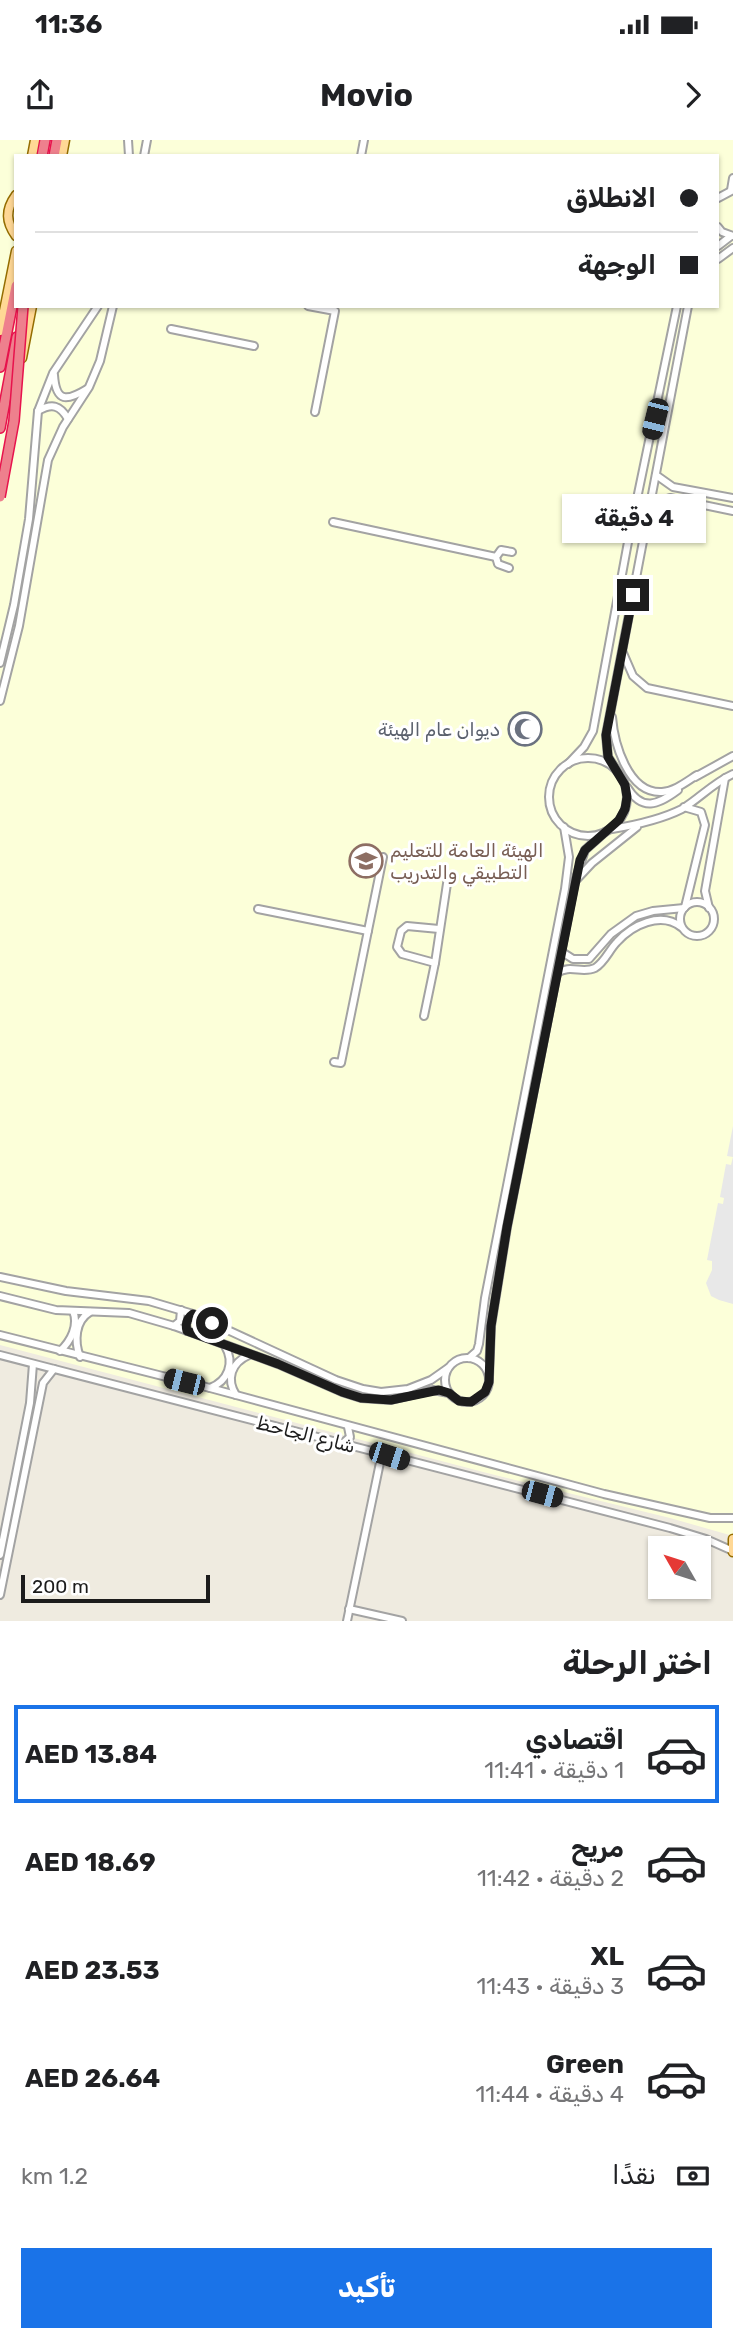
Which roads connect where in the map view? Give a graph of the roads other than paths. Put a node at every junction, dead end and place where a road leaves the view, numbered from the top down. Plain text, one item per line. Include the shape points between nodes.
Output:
1 (733, 178) edge
2 (732, 190) edge
3 (14, 198) edge
4 (14, 232) edge
5 (14, 261) edge
6 (14, 296) edge
7 (12, 306) junction
8 (23, 308) edge
9 (23, 308) edge
10 (32, 308) edge
11 (97, 308) edge
12 (113, 308) edge
13 (319, 308) edge
14 (676, 308) edge
15 (688, 308) edge
16 (672, 326) junction
17 (684, 328) junction
18 (170, 329) dead end
19 (0, 331) edge
20 (0, 338) edge
21 (254, 346) dead end
22 (0, 367) edge
23 (54, 373) junction
24 (89, 387) junction
25 (38, 411) junction
26 (315, 412) dead end
27 (68, 419) junction
28 (0, 428) edge
29 (0, 475) edge
30 (656, 475) junction
31 (690, 490) junction
32 (0, 497) edge
33 (733, 498) edge
34 (687, 502) junction
35 (650, 511) junction
36 (733, 511) edge
37 (333, 522) dead end
38 (512, 552) dead end
39 (496, 557) junction
40 (509, 568) dead end
41 (609, 645) junction
42 (623, 650) junction
43 (0, 663) edge
44 (0, 701) edge
45 (733, 706) edge
46 (611, 711) junction
47 (733, 756) edge
48 (568, 764) junction
49 (616, 769) junction
50 (733, 774) edge
51 (697, 775) junction
52 (725, 778) junction
53 (625, 785) junction
54 (684, 807) junction
55 (639, 825) junction
56 (564, 827) junction
57 (607, 830) junction
58 (383, 857) dead end
59 (448, 877) dead end
60 (575, 881) junction
61 (685, 907) junction
62 (709, 908) junction
63 (258, 909) dead end
64 (681, 927) junction
65 (439, 929) junction
66 (368, 931) junction
67 (561, 955) junction
68 (552, 956) junction
69 (435, 963) junction
70 (557, 973) junction
71 (424, 1016) dead end
72 (334, 1062) dead end
73 (523, 1098) junction
74 (532, 1100) junction
75 (0, 1277) edge
76 (0, 1296) edge
77 (181, 1310) junction
78 (73, 1311) junction
79 (92, 1311) junction
80 (193, 1314) junction
81 (174, 1326) junction
82 (187, 1331) junction
83 (0, 1335) edge
84 (225, 1346) junction
85 (60, 1351) junction
86 (250, 1354) junction
87 (0, 1355) edge
88 (80, 1357) junction
89 (469, 1358) junction
90 (33, 1364) junction
91 (449, 1368) junction
92 (54, 1369) junction
93 (489, 1377) junction
94 (33, 1381) junction
95 (43, 1383) junction
96 (210, 1388) junction
97 (449, 1393) junction
98 (236, 1395) junction
99 (348, 1427) junction
100 (342, 1444) junction
101 (382, 1453) junction
102 (733, 1518) edge
103 (733, 1539) edge
104 (733, 1552) edge
105 (0, 1555) edge
106 (0, 1595) edge
107 (349, 1609) junction
108 (347, 1621) edge
109 (402, 1621) edge

1 - 2 street
3 - 4 main road via 8,219
5 - 19 main road
6 - 7 highway
7 - 20 highway
7 - 22 highway
8 - 28 highway, bridge
9 - 32 highway, bridge via 14,421
10 - 29 main road
11 - 23 street
12 - 24 street
13 - 26 street via 335,311
14 - 16 street
15 - 17 street
16 - 17 street
16 - 41 street
17 - 30 street
18 - 21 street
23 - 24 street via 59,396 71,398
23 - 25 street
24 - 27 street
25 - 27 street via 48,405 57,407
25 - 43 street via 29,519
27 - 44 street via 48,460 21,614
30 - 31 street via 673,487
30 - 35 street
31 - 33 street
31 - 34 street
34 - 35 street via 664,499
34 - 36 street
35 - 42 street
37 - 39 street
38 - 39 street via 501,550
39 - 40 street via 498,564
41 - 42 street
41 - 48 street via 593,731
42 - 45 street via 633,676 648,688
42 - 46 street
46 - 49 street via 606,747
46 - 51 street via 620,752 645,789 671,791
47 - 51 street
48 - 49 street via 593,758
48 - 56 street via 555,776 550,799
49 - 53 street
50 - 52 street
51 - 53 street via 654,804 635,800
52 - 54 street
52 - 62 street via 705,891
53 - 57 street via 625,809
54 - 55 street
54 - 61 street via 701,812 705,825
55 - 57 street
55 - 60 street
56 - 57 street via 585,835
56 - 68 street via 569,867
57 - 60 street via 585,850
58 - 66 street
59 - 65 street
60 - 67 street
61 - 62 street via 700,903
61 - 64 street
61 - 67 street via 636,916 611,934 589,959
62 - 64 street via 714,918 706,934 695,936
63 - 66 street
64 - 70 street via 666,920 646,923 624,935 594,968 567,968
65 - 69 street
65 - 69 street via 407,926 397,947 402,954
66 - 72 street via 349,1003 341,1063
67 - 68 street
67 - 70 street
68 - 73 street
69 - 71 street
70 - 74 street
73 - 74 street
73 - 89 street via 479,1344
74 - 93 street via 495,1299
75 - 77 street
76 - 78 street
77 - 80 street
77 - 81 street via 182,1318
78 - 79 street
78 - 85 street via 71,1339
79 - 81 street via 129,1313
79 - 88 street via 80,1322 76,1341
80 - 82 street via 186,1323
80 - 91 street via 363,1389 408,1389
81 - 82 street
82 - 84 street
83 - 85 street, شارع الجاحظ
84 - 86 street
84 - 96 street via 229,1369 222,1381
85 - 88 street, شارع الجاحظ
86 - 97 street via 361,1398 391,1400 433,1390
86 - 98 street via 232,1371
87 - 90 street, شارع الجاحظ
88 - 96 street, شارع الجاحظ
89 - 91 street
89 - 93 street via 482,1364
90 - 92 street, شارع الجاحظ
90 - 94 street
91 - 97 street via 445,1378
92 - 95 street
92 - 100 street, شارع الجاحظ
93 - 97 street via 477,1400 459,1401
94 - 95 street
94 - 105 street
95 - 106 street
96 - 98 street, شارع الجاحظ
98 - 99 street, شارع الجاحظ
99 - 100 street via 350,1437
99 - 102 street, شارع الجاحظ via 604,1494 710,1518
100 - 101 street, شارع الجاحظ
101 - 104 street, شارع الجاحظ via 670,1528
101 - 107 street
103 - 104 main road
107 - 108 street
107 - 109 street

